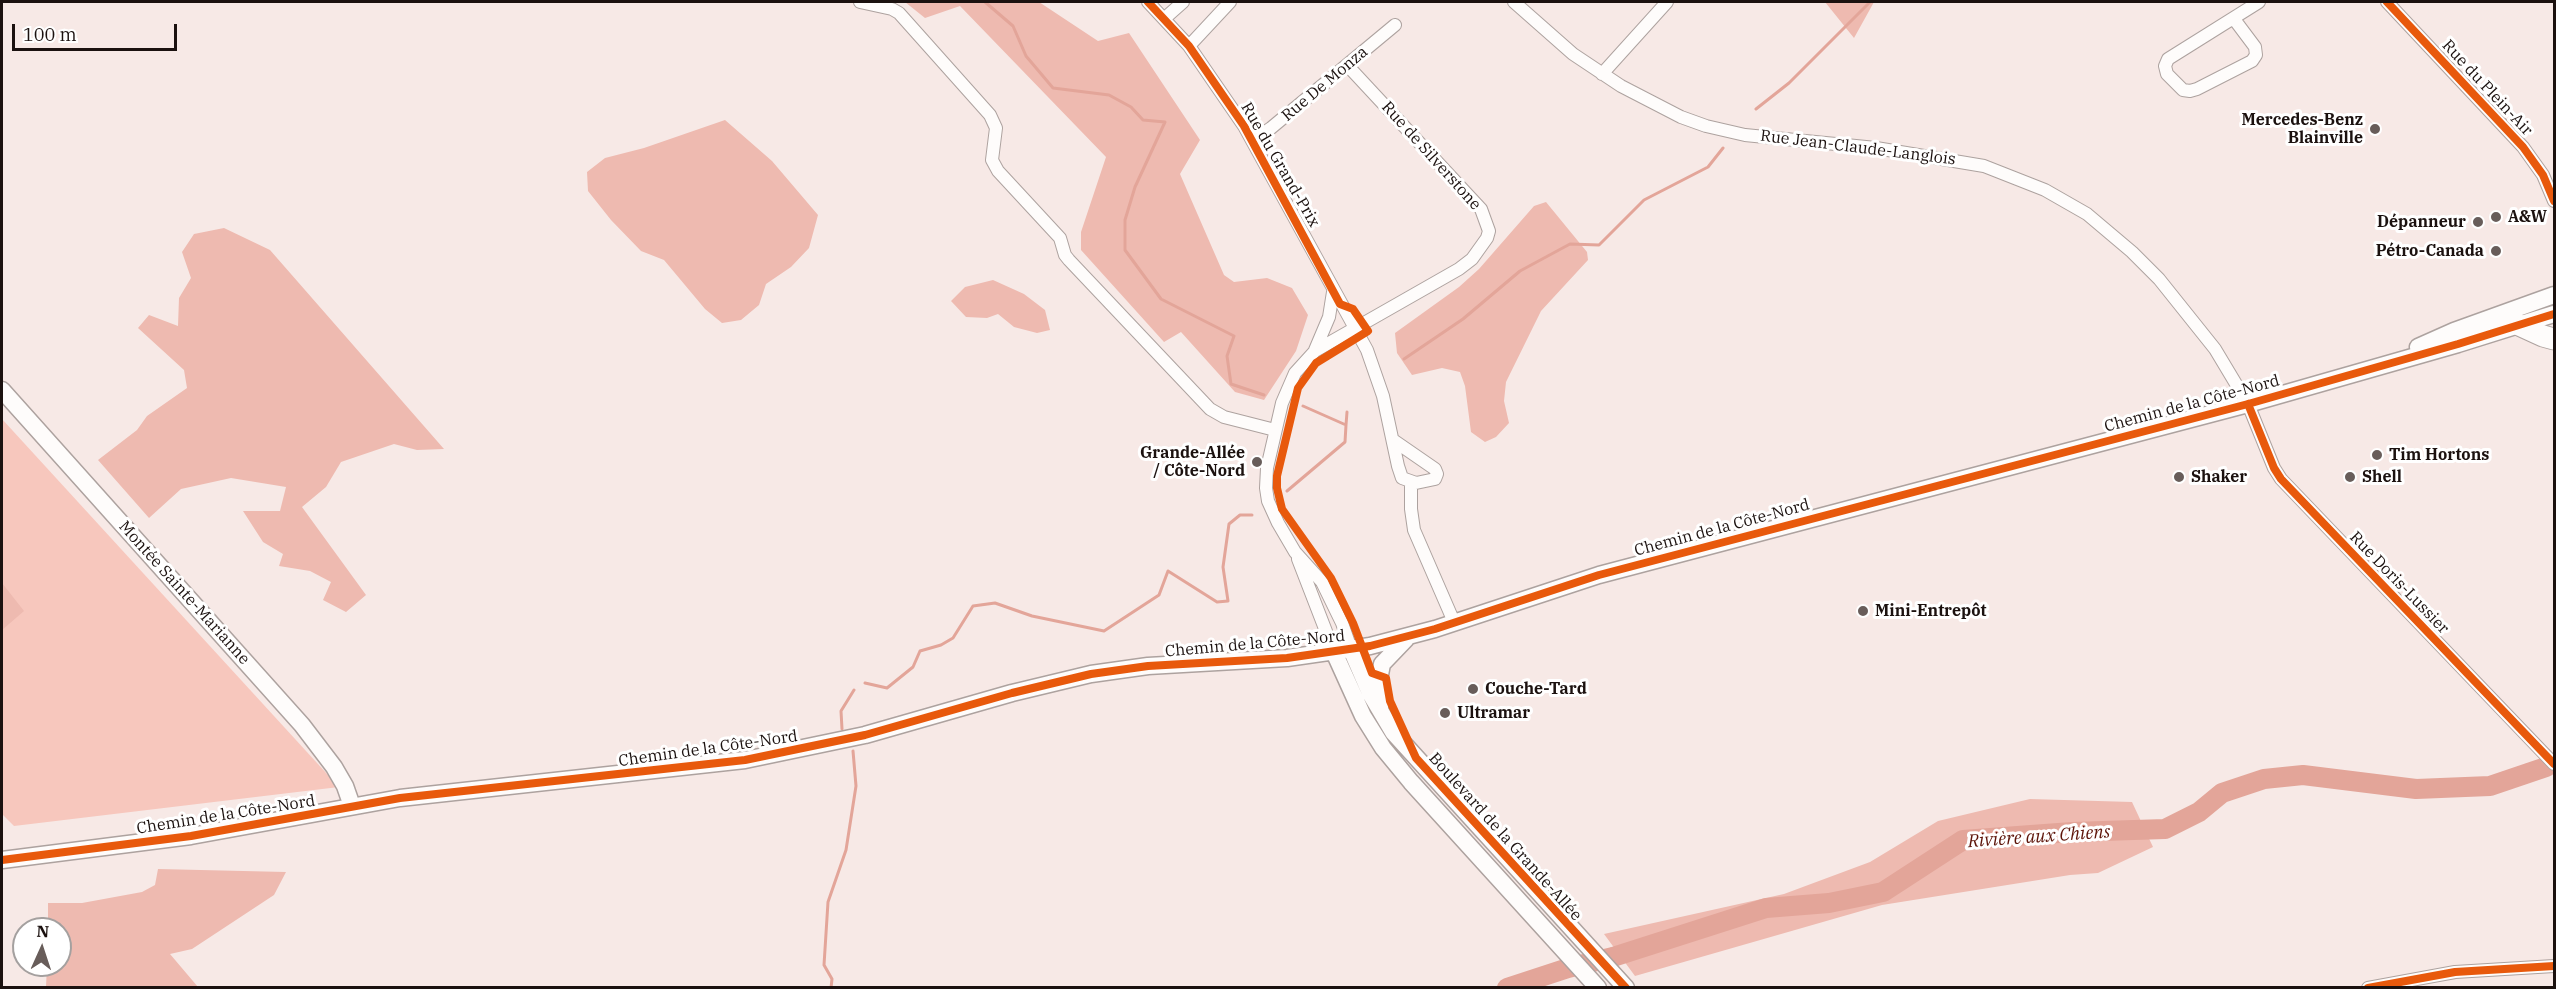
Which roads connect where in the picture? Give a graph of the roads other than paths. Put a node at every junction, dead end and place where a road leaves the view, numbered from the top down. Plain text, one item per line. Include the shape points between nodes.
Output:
1 (860, 2) edge
2 (1148, 2) edge
3 (1183, 2) edge
4 (1230, 2) edge
5 (1514, 2) edge
6 (1667, 2) edge
7 (2259, 2) edge
8 (2387, 2) edge
9 (1165, 18) junction
10 (2234, 19) junction
11 (1395, 25) dead end
12 (1189, 46) junction
13 (1347, 65) junction
14 (1602, 74) junction
15 (1253, 140) junction
16 (2554, 201) edge
17 (1333, 292) junction
18 (2554, 295) edge
19 (2554, 314) edge
20 (2519, 325) junction
21 (1353, 328) junction
22 (2554, 339) edge
23 (1315, 351) junction
24 (2368, 368) junction
25 (2, 390) edge
26 (2248, 404) junction
27 (1275, 430) junction
28 (1393, 440) junction
29 (1411, 483) junction
30 (1295, 552) junction
31 (1454, 622) junction
32 (1409, 637) junction
33 (1342, 650) junction
34 (1380, 712) junction
35 (2554, 764) edge
36 (352, 807) junction
37 (2, 860) edge
38 (1599, 959) junction
39 (2554, 966) edge
40 (1579, 967) junction
41 (1598, 987) edge
42 (1626, 987) edge
43 (2368, 987) edge

1 - 27 street via 899,13 990,115 996,128 992,160 998,171 1060,238 1069,260 1210,410
2 - 9 street, Rue du Grand-Prix
3 - 9 street
4 - 12 street
5 - 14 street, Rue Jean-Claude-Langlois via 1552,37
6 - 14 street
7 - 10 street
8 - 16 street, Rue du Plein-Air via 2519,142 2539,169
9 - 12 street, Rue du Grand-Prix
10 - 10 street via 2168,59 2167,74 2182,90 2198,89 2252,62 2255,47
11 - 13 street, Rue De Monza
12 - 15 street, Rue du Grand-Prix
13 - 15 street, Rue De Monza
13 - 21 street, Rue de Silverstone via 1481,209 1489,231 1472,260
14 - 26 street, Rue Jean-Claude-Langlois via 1654,105 1706,126 1746,135 1942,157 1984,166 2045,190 2087,214 2159,279 2215,350
15 - 17 street, Rue du Grand-Prix
17 - 21 street, Rue du Grand-Prix
17 - 23 street via 1329,317
18 - 24 street, Chemin de la Côte-Nord via 2454,331
19 - 20 street, Chemin de la Côte-Nord
20 - 22 highway
20 - 24 street, Chemin de la Côte-Nord
21 - 23 street, Boulevard de la Grande-Allée
21 - 28 street, Rue du Grand-Prix via 1375,367
23 - 27 street, Boulevard de la Grande-Allée via 1291,380
24 - 26 street, Chemin de la Côte-Nord
25 - 36 street, Montée Sainte-Marianne via 302,725 334,767
26 - 31 street, Chemin de la Côte-Nord via 1683,552 1554,588
26 - 35 street, Rue Doris-Lussier via 2281,479
27 - 30 street, Boulevard de la Grande-Allée via 1266,495
28 - 29 street, Rue du Grand-Prix via 1400,474
28 - 29 street via 1437,471 1433,480
29 - 31 street via 1414,530
30 - 33 street, Boulevard de la Grande-Allée
30 - 33 street, Boulevard de la Grande-Allée via 1322,582 1342,623
31 - 32 street, Chemin de la Côte-Nord
32 - 33 street, Chemin de la Côte-Nord
32 - 34 street via 1382,664
33 - 34 street, Boulevard de la Grande-Allée
33 - 36 street, Chemin de la Côte-Nord via 1105,672 858,736 745,760 413,796
33 - 40 street, Boulevard de la Grande-Allée via 1363,716 1383,748
34 - 38 street, Boulevard de la Grande-Allée via 1405,746
36 - 37 street, Chemin de la Côte-Nord via 183,838
38 - 40 street
38 - 42 street, Boulevard de la Grande-Allée
39 - 43 street via 2455,972
40 - 41 street, Boulevard de la Grande-Allée

